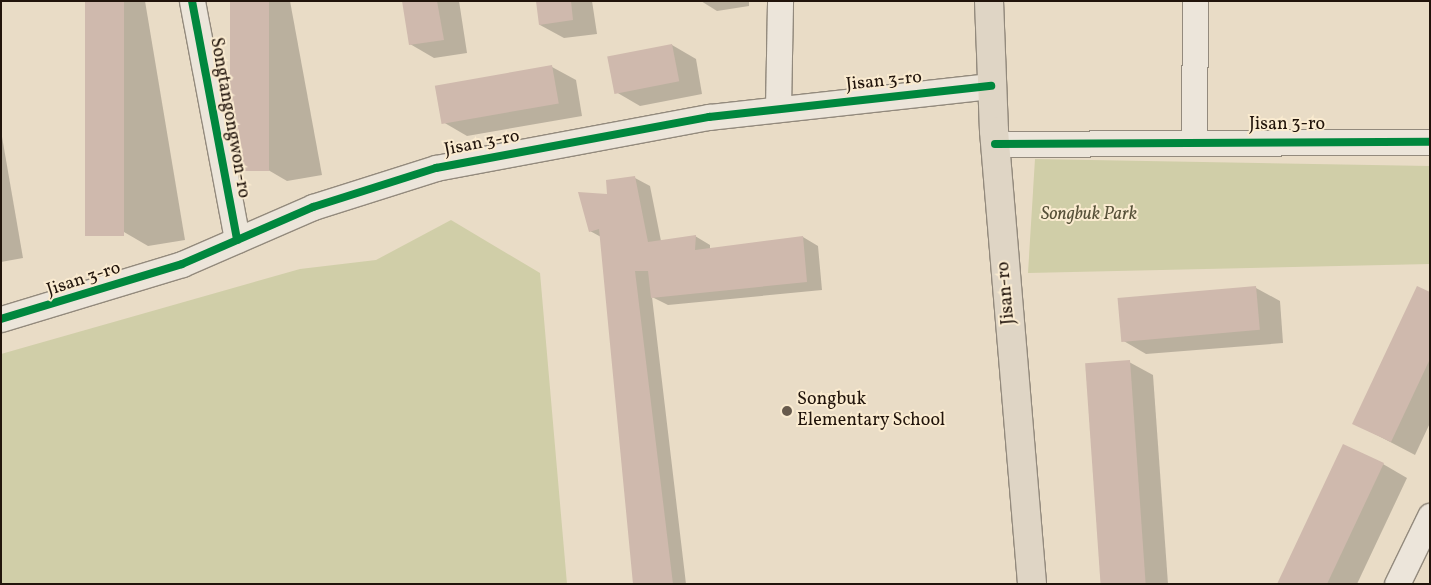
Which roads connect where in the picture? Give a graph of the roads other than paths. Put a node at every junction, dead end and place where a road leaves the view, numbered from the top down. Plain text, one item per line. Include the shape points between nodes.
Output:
1 (192, 1) edge
2 (780, 1) edge
3 (988, 1) edge
4 (1195, 1) edge
5 (991, 86) junction
6 (778, 108) junction
7 (1194, 140) junction
8 (1430, 142) edge
9 (995, 144) junction
10 (236, 240) junction
11 (1, 319) edge
12 (1430, 516) edge
13 (1032, 584) edge
14 (1397, 584) edge

1 - 10 street, Songtangongwon-ro
2 - 6 street
3 - 5 main road, Jisan-ro
4 - 7 street
5 - 6 street, Jisan 3-ro
5 - 9 main road, Jisan-ro
6 - 10 street, Jisan 3-ro via 436,168 313,207
7 - 8 street, Jisan 3-ro
7 - 9 street, Jisan 3-ro
9 - 13 main road, Jisan-ro
10 - 11 street, Jisan 3-ro via 182,264
12 - 14 street

